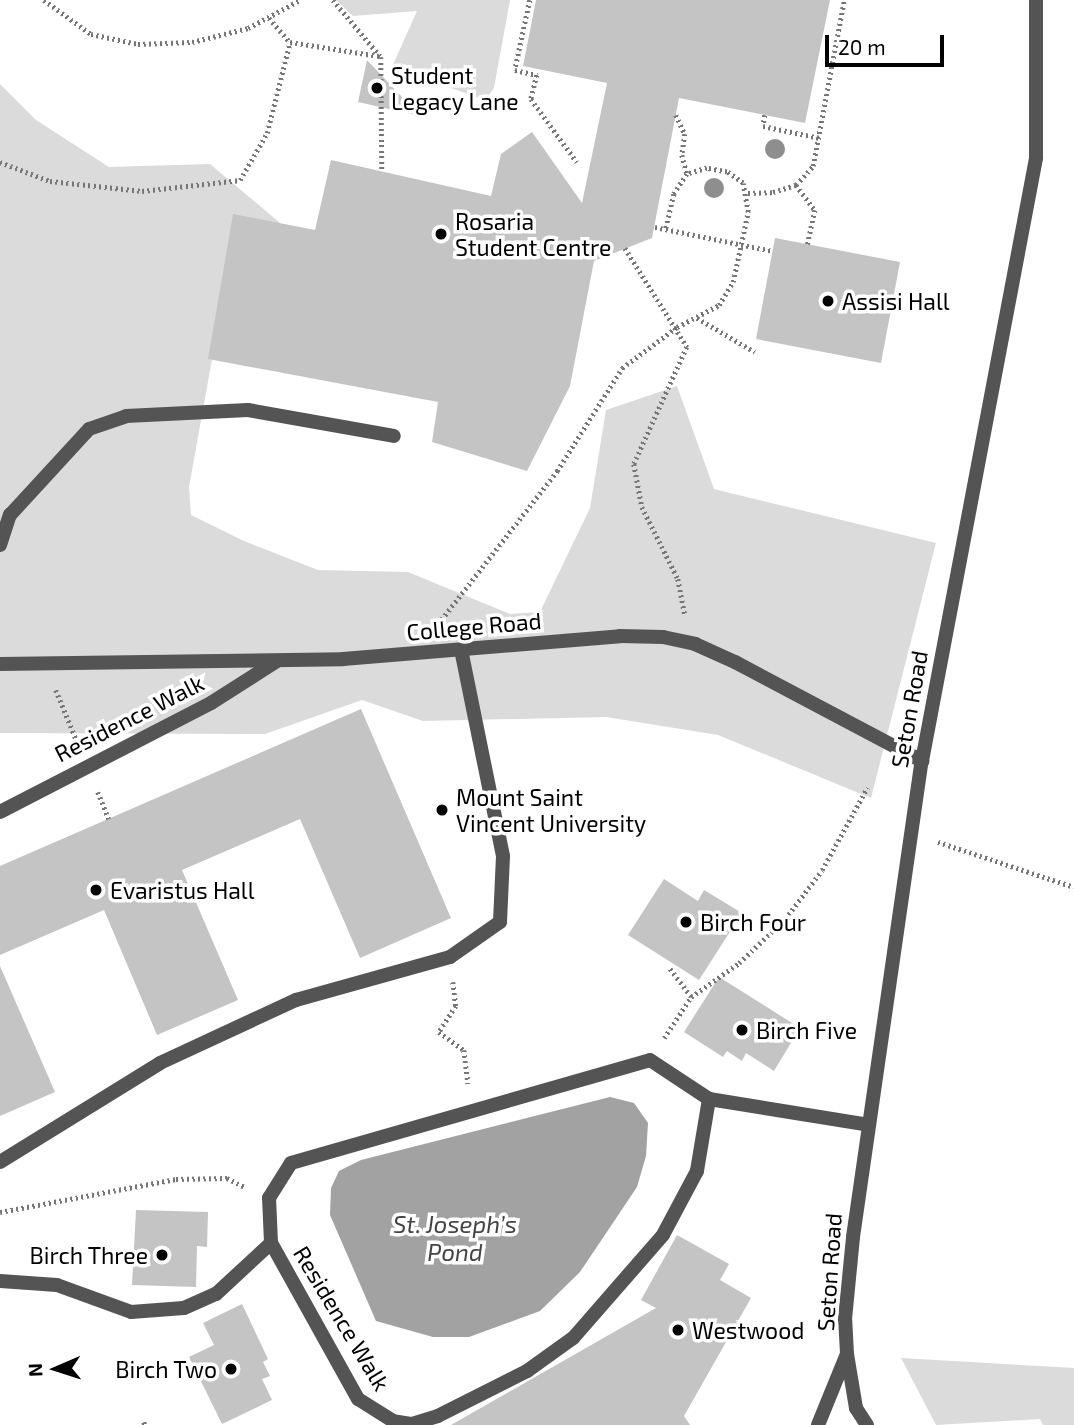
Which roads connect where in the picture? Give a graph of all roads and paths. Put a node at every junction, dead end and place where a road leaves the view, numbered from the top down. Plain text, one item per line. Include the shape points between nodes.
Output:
1 (44, 0) edge
2 (300, 0) edge
3 (333, 0) edge
4 (530, 0) edge
5 (844, 0) edge
6 (1036, 0) edge
7 (269, 18) junction
8 (290, 42) junction
9 (381, 57) junction
10 (676, 115) dead end
11 (765, 115) dead end
12 (820, 138) junction
13 (0, 162) edge
14 (577, 162) dead end
15 (382, 172) dead end
16 (687, 174) junction
17 (796, 185) junction
18 (748, 193) junction
19 (654, 227) dead end
20 (666, 229) junction
21 (740, 244) junction
22 (808, 244) dead end
23 (625, 248) dead end
24 (773, 251) dead end
25 (697, 318) junction
26 (677, 327) junction
27 (755, 352) dead end
28 (394, 436) dead end
29 (0, 545) edge
30 (685, 615) dead end
31 (438, 624) dead end
32 (461, 650) junction
33 (277, 661) junction
34 (45, 663) junction
35 (0, 664) edge
36 (75, 736) dead end
37 (922, 761) junction
38 (93, 781) dead end
39 (867, 788) dead end
40 (0, 812) edge
41 (109, 819) dead end
42 (911, 833) junction
43 (1074, 887) edge
44 (450, 957) junction
45 (668, 967) dead end
46 (691, 998) junction
47 (650, 1060) junction
48 (709, 1099) junction
49 (471, 1115) junction
50 (869, 1125) junction
51 (0, 1162) edge
52 (269, 1198) junction
53 (0, 1212) edge
54 (271, 1243) junction
55 (0, 1281) edge
56 (847, 1354) junction
57 (818, 1425) edge
58 (867, 1425) edge

1 - 7 path via 91,34 138,44 192,42
2 - 7 path
3 - 9 path
4 - 14 path via 515,70 537,75 531,99
5 - 12 path
6 - 37 street, Seton Road via 1036,158
7 - 8 path
8 - 9 path
8 - 13 path via 267,134 240,180 142,191 50,181
9 - 15 path
10 - 16 path via 685,134 682,155
11 - 12 path via 763,126
12 - 17 path via 813,166
16 - 18 path via 707,168 727,172 743,183
16 - 20 path via 674,194
17 - 18 path
17 - 22 path via 815,210
18 - 21 path
19 - 20 path
20 - 21 path
21 - 24 path
21 - 25 path via 733,282 719,304
23 - 26 path
25 - 26 path
25 - 27 path
26 - 30 path via 687,347 634,464 642,507 678,579
26 - 31 path via 622,368 557,471
28 - 29 street via 248,410 126,416 89,429 10,515
32 - 33 street, College Road
32 - 37 street, College Road via 620,636 695,644
32 - 44 street via 503,856 500,922
33 - 34 street, College Road
33 - 40 street, Residence Walk via 211,703
34 - 35 street, College Road
34 - 36 path
37 - 42 street, Seton Road
38 - 41 path
39 - 46 path via 822,870 786,919
42 - 43 path
42 - 50 street, Seton Road
44 - 49 path via 456,1006 439,1032 464,1050
44 - 51 street via 296,1000 160,1063
45 - 46 path
46 - 47 path
47 - 48 street
47 - 49 street
48 - 50 street
48 - 54 street, Residence Walk via 697,1171 663,1235 618,1291 573,1338 527,1371 438,1416 411,1424 393,1422 358,1399
49 - 52 street via 291,1163
50 - 56 street, Seton Road via 845,1319
52 - 53 path via 228,1178 176,1179
52 - 54 street, Residence Walk
54 - 55 street, Residence Walk via 216,1294 184,1308 131,1312 57,1285
56 - 57 street
56 - 58 street, Seton Road via 856,1408

